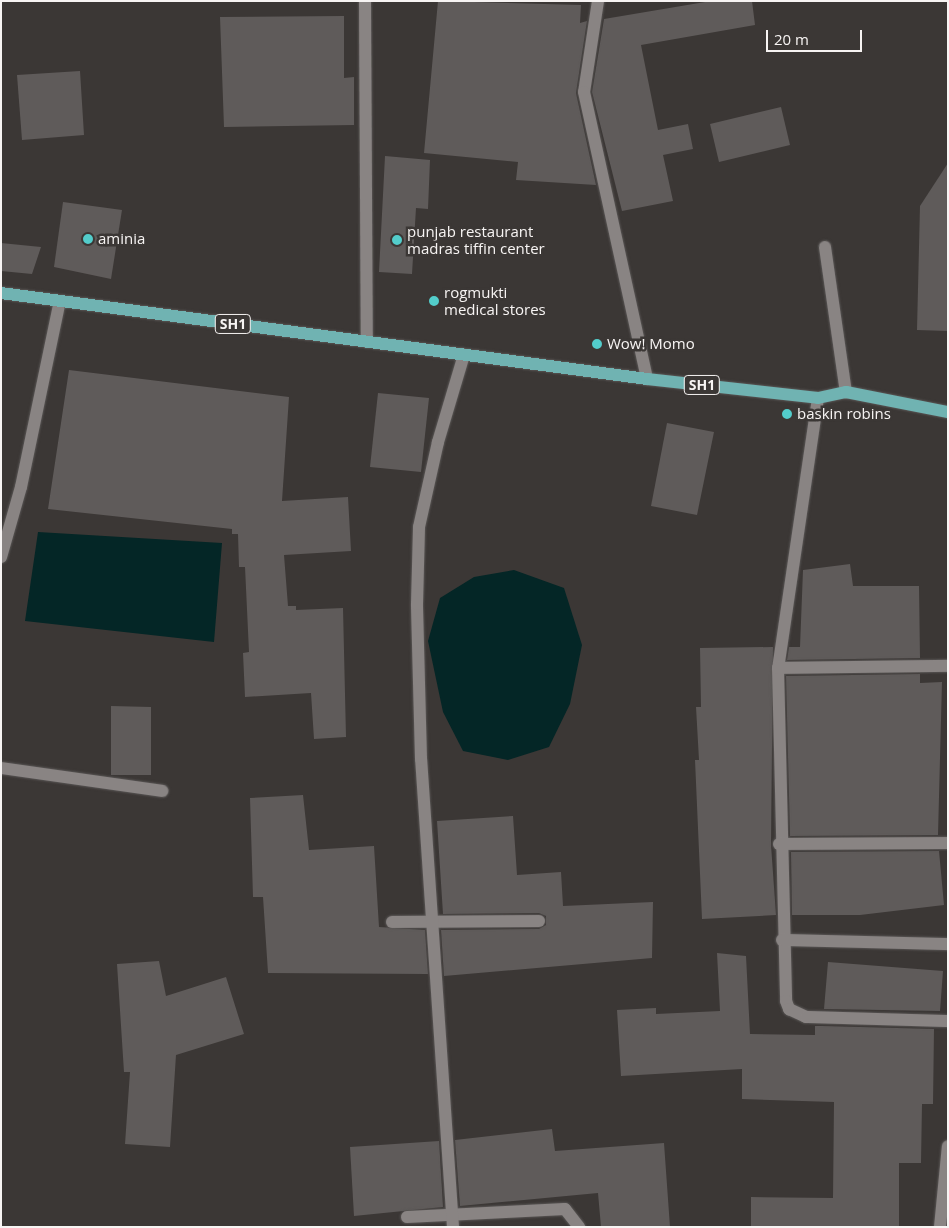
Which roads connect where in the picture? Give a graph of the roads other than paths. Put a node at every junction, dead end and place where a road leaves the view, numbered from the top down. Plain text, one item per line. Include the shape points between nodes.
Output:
1 (365, 1) edge
2 (598, 1) edge
3 (825, 247) dead end
4 (1, 293) edge
5 (60, 301) junction
6 (367, 342) junction
7 (464, 355) junction
8 (647, 379) junction
9 (846, 392) junction
10 (818, 398) junction
11 (944, 408) edge
12 (1, 557) edge
13 (948, 666) edge
14 (778, 668) junction
15 (1, 768) edge
16 (162, 790) dead end
17 (948, 843) edge
18 (778, 844) junction
19 (432, 920) junction
20 (539, 921) dead end
21 (392, 922) dead end
22 (782, 940) junction
23 (948, 944) edge
24 (948, 1022) edge
25 (948, 1146) edge
26 (407, 1217) dead end
27 (452, 1221) edge
28 (579, 1227) edge
29 (940, 1227) edge

1 - 6 street
2 - 8 street via 584,92
3 - 9 street
4 - 5 main road, SH1
5 - 6 main road, SH1
5 - 12 street via 21,487
6 - 7 main road, SH1
7 - 8 main road, SH1
7 - 19 street via 438,442 419,527 421,759
8 - 10 main road, SH1
9 - 10 main road, SH1
9 - 11 main road, SH1
10 - 14 street
13 - 14 street
14 - 18 street
15 - 16 street
17 - 18 street
18 - 22 street
19 - 20 street
19 - 21 street
19 - 27 street
22 - 23 street
22 - 24 street via 786,1001 794,1013 806,1017
25 - 29 street
26 - 27 street
27 - 28 street via 565,1209

